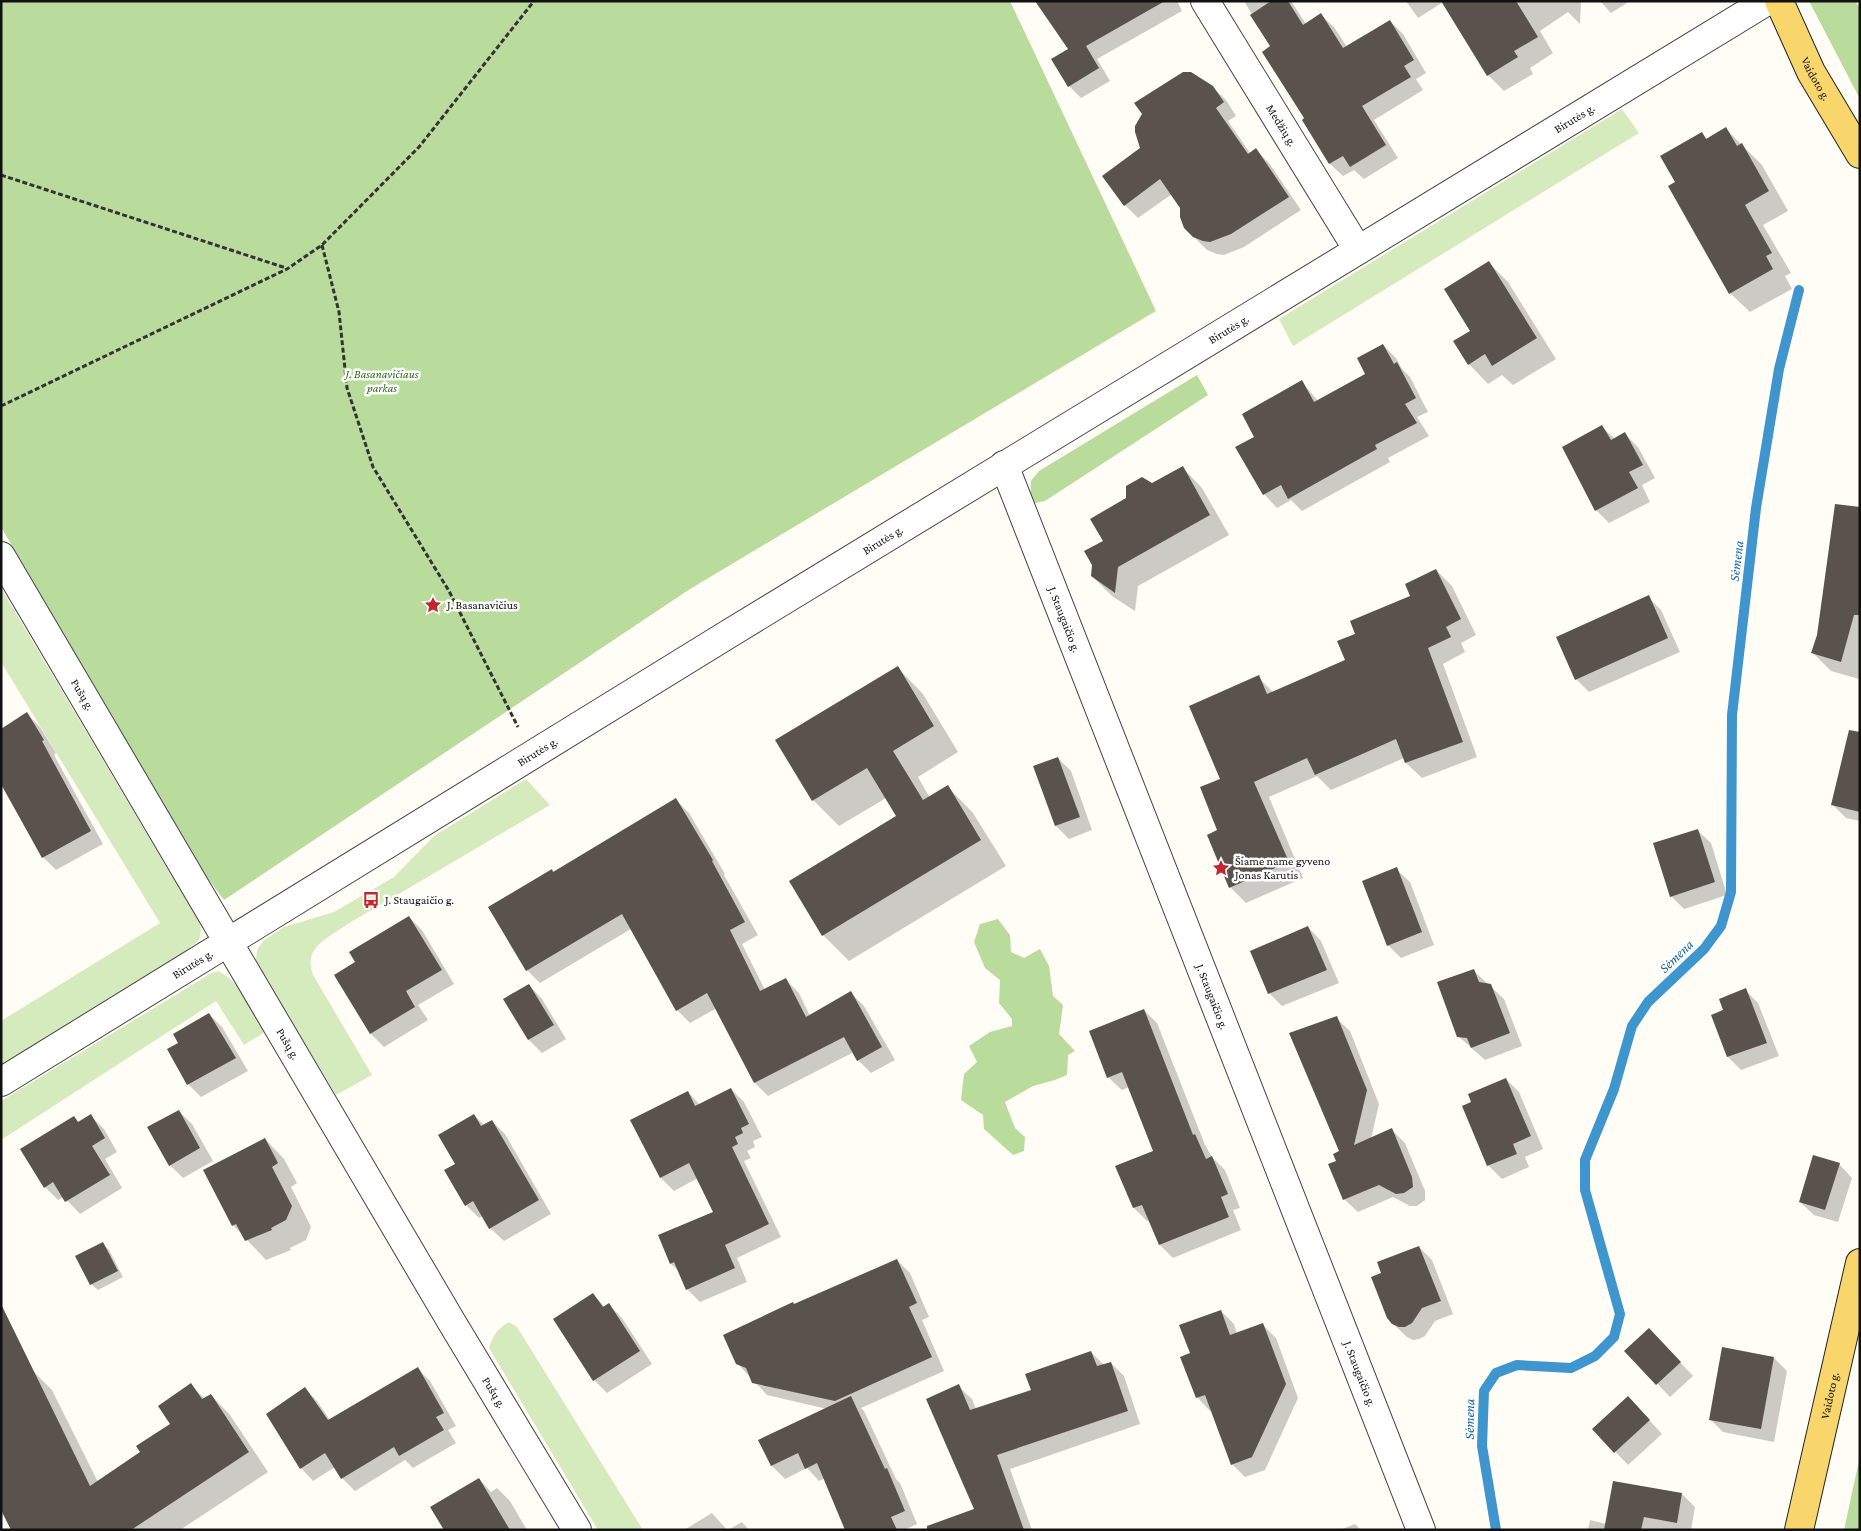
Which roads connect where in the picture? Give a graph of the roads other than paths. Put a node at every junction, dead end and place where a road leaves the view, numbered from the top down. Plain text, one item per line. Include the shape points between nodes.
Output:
1 (1205, 1) edge
2 (1767, 1) edge
3 (1779, 1) edge
4 (1860, 154) edge
5 (1358, 250) junction
6 (1004, 465) junction
7 (1, 556) edge
8 (228, 942) junction
9 (1, 1082) edge
10 (1860, 1263) edge
11 (577, 1530) edge
12 (1422, 1530) edge
13 (1799, 1530) edge

1 - 5 street, Medžių g.
2 - 5 street, Birutės g.
3 - 4 main road, Vaidoto g. via 1811,72
5 - 6 street, Birutės g.
6 - 8 street, Birutės g.
6 - 12 street, J. Staugaičio g.
7 - 8 street, Pušų g.
8 - 9 street, Birutės g.
8 - 11 street, Pušų g.
10 - 13 main road, Vaidoto g.

